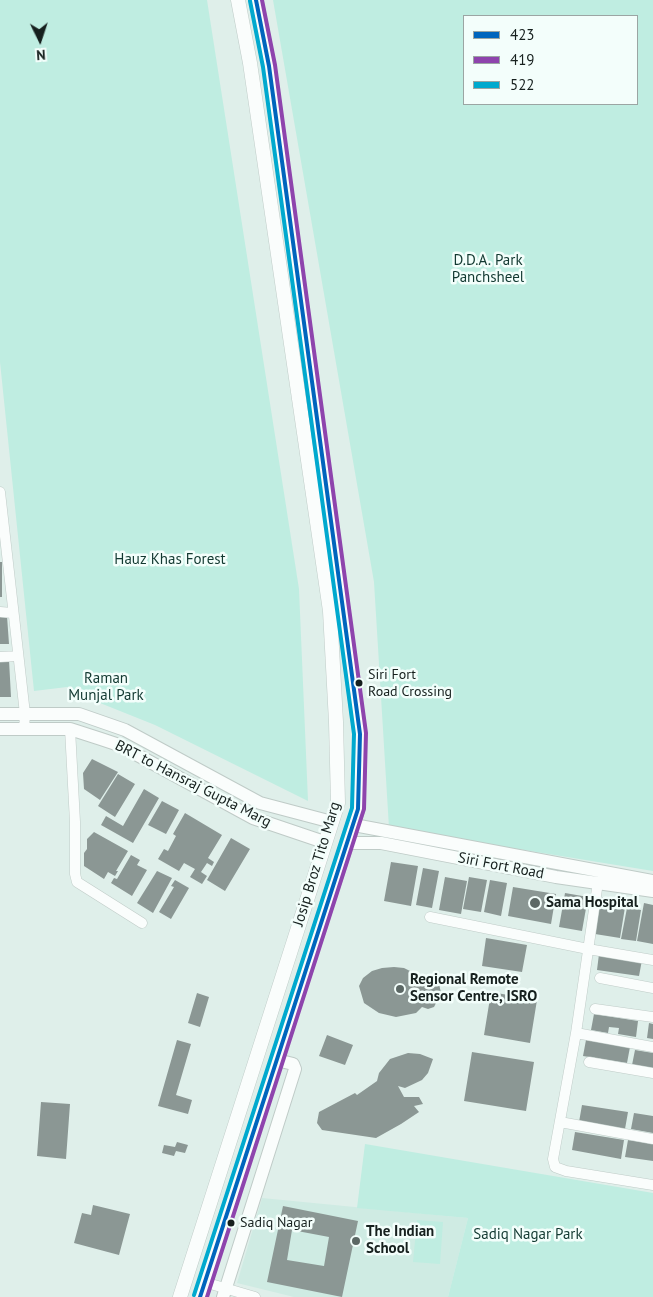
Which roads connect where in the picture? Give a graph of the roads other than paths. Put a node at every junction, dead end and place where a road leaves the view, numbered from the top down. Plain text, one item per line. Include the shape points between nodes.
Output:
1 (238, 0) edge
2 (256, 0) edge
3 (0, 492) edge
4 (1, 505) edge
5 (4, 556) edge
6 (0, 612) edge
7 (14, 613) junction
8 (18, 656) junction
9 (0, 657) edge
10 (0, 714) edge
11 (24, 714) junction
12 (106, 723) junction
13 (0, 729) edge
14 (70, 729) junction
15 (24, 730) junction
16 (101, 739) junction
17 (337, 745) junction
18 (360, 746) junction
19 (332, 822) junction
20 (354, 825) junction
21 (324, 842) junction
22 (348, 843) junction
23 (653, 881) edge
24 (598, 882) junction
25 (653, 891) edge
26 (430, 917) dead end
27 (142, 923) dead end
28 (588, 949) junction
29 (653, 960) edge
30 (600, 978) dead end
31 (653, 988) edge
32 (595, 1008) dead end
33 (653, 1017) edge
34 (576, 1032) junction
35 (653, 1047) edge
36 (277, 1060) junction
37 (589, 1062) dead end
38 (653, 1073) edge
39 (560, 1122) junction
40 (653, 1139) edge
41 (653, 1185) edge
42 (204, 1282) junction
43 (224, 1293) edge
44 (180, 1297) edge
45 (200, 1297) edge
46 (256, 1297) edge

1 - 17 main road, Josip Broz Tito Marg via 330,611
2 - 18 main road, Josip Broz Tito Marg via 269,66
3 - 4 street
4 - 5 street
5 - 7 street
6 - 7 street
7 - 8 street
8 - 9 street
8 - 11 street
10 - 11 street, BRT to Hansraj Gupta Marg
11 - 12 street, BRT to Hansraj Gupta Marg via 79,714
11 - 15 street
12 - 16 street
12 - 19 street, BRT to Hansraj Gupta Marg via 125,730 260,803
13 - 15 street, BRT to Hansraj Gupta Marg
14 - 15 street, BRT to Hansraj Gupta Marg
14 - 16 street, BRT to Hansraj Gupta Marg
14 - 27 street via 77,882
16 - 21 street, BRT to Hansraj Gupta Marg via 119,745 253,818
17 - 18 main road via 344,732 352,732
17 - 19 main road, Josip Broz Tito Marg via 338,803
18 - 20 main road, Josip Broz Tito Marg via 358,809
19 - 21 main road, Josip Broz Tito Marg
20 - 22 main road, Josip Broz Tito Marg
20 - 23 street, Siri Fort Road
21 - 44 main road, Josip Broz Tito Marg
22 - 24 street, Siri Fort Road via 381,844
22 - 36 main road, Josip Broz Tito Marg
24 - 25 street, Siri Fort Road
24 - 28 street
26 - 28 street
28 - 29 street
28 - 34 street
30 - 31 street
32 - 33 street
34 - 35 street
34 - 39 street
36 - 42 main road, Josip Broz Tito Marg
36 - 43 street via 293,1064 295,1069
37 - 38 street
39 - 40 street
39 - 41 street via 553,1159 555,1167
42 - 43 street
42 - 45 main road, Josip Broz Tito Marg
43 - 46 street

